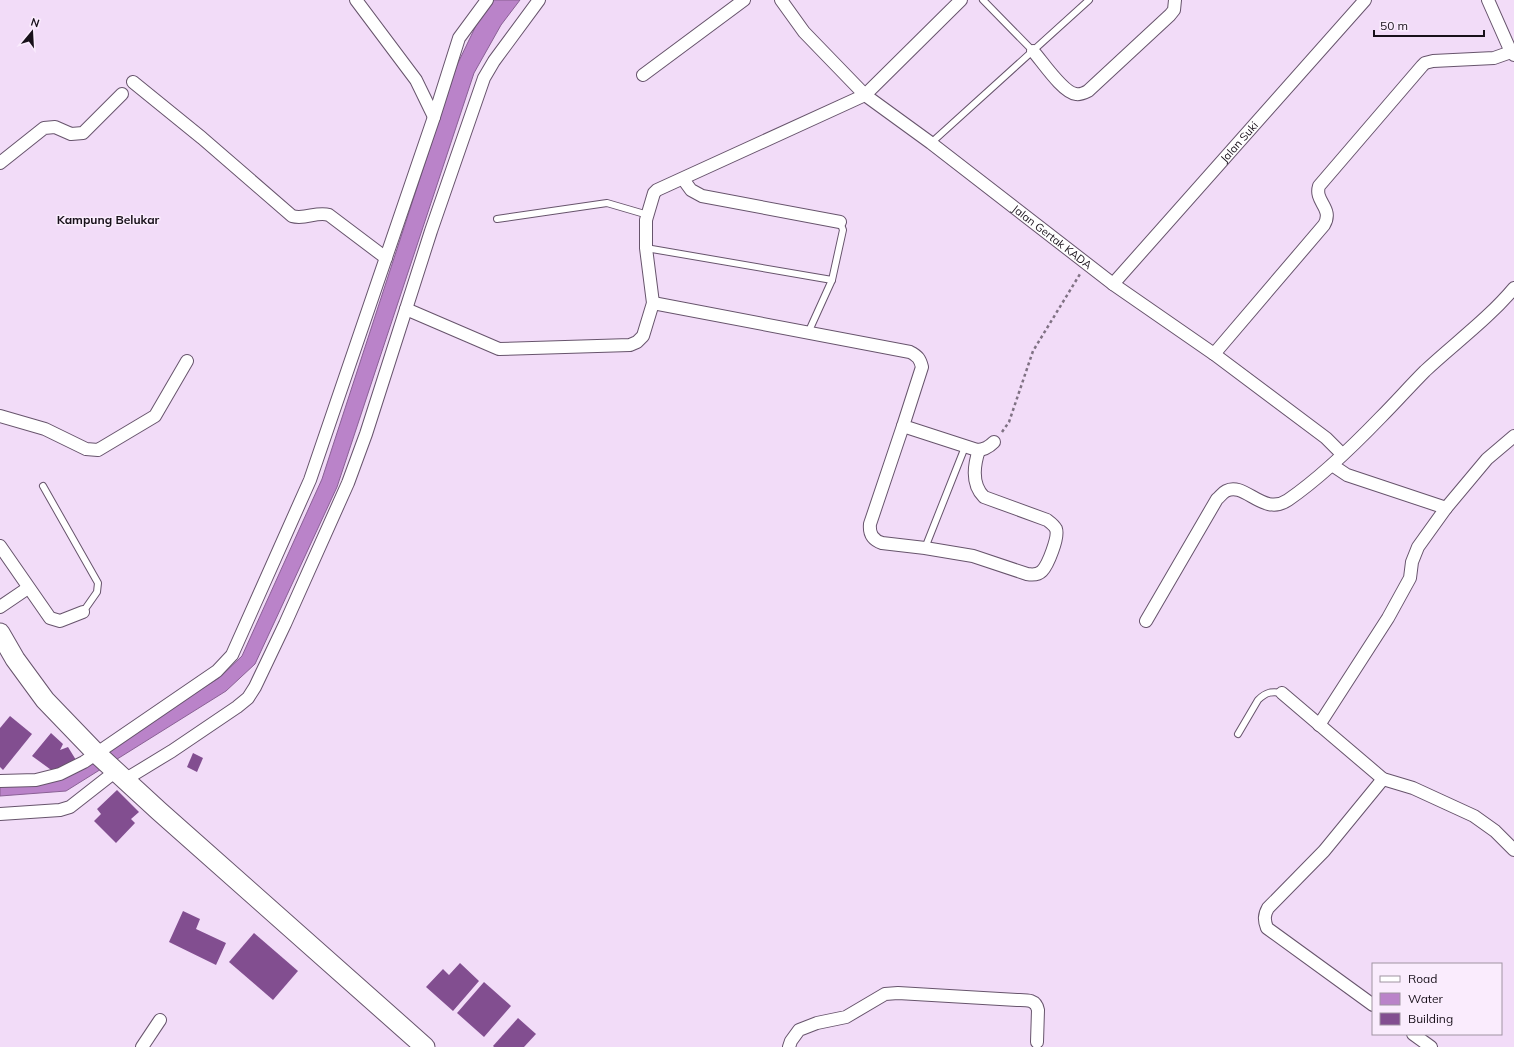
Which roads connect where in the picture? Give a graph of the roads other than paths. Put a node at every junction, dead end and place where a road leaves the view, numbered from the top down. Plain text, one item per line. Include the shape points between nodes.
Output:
1 (356, 0) edge
2 (487, 0) edge
3 (539, 0) edge
4 (744, 0) edge
5 (781, 0) edge
6 (961, 0) edge
7 (983, 0) edge
8 (1089, 0) edge
9 (1175, 0) edge
10 (1365, 0) edge
11 (1488, 0) edge
12 (1033, 51) junction
13 (1512, 53) edge
14 (643, 75) dead end
15 (133, 82) dead end
16 (122, 94) dead end
17 (864, 95) junction
18 (434, 117) junction
19 (930, 143) junction
20 (0, 163) edge
21 (683, 179) junction
22 (648, 215) junction
23 (497, 219) dead end
24 (840, 222) joint
25 (646, 248) junction
26 (386, 258) junction
27 (832, 280) junction
28 (1113, 284) junction
29 (1514, 288) edge
30 (653, 303) junction
31 (406, 309) junction
32 (808, 333) junction
33 (1214, 354) junction
34 (187, 361) dead end
35 (0, 416) edge
36 (903, 426) junction
37 (1514, 436) edge
38 (994, 442) road end
39 (966, 447) junction
40 (979, 450) junction
41 (1342, 454) junction
42 (1332, 465) junction
43 (44, 486) dead end
44 (1446, 508) junction
45 (0, 546) edge
46 (925, 548) junction
47 (28, 588) junction
48 (0, 607) edge
49 (83, 612) joint
50 (1146, 621) dead end
51 (0, 633) edge
52 (1282, 693) joint
53 (1319, 725) junction
54 (1238, 734) dead end
55 (97, 754) junction
56 (121, 775) junction
57 (1383, 779) junction
58 (0, 781) edge
59 (0, 814) edge
60 (1514, 850) edge
61 (1372, 1004) edge
62 (160, 1020) dead end
63 (1414, 1035) edge
64 (1037, 1042) dead end
65 (142, 1047) edge
66 (425, 1047) edge
67 (789, 1047) edge
68 (1431, 1047) edge

1 - 18 street via 416,80
2 - 18 street via 459,38
3 - 31 street via 488,70
4 - 14 street
5 - 17 street, Jalan Gertak KADA via 804,32
6 - 17 street
7 - 12 lane
8 - 12 lane
9 - 12 street via 1174,10 1170,15 1082,94 1076,95 1066,90
10 - 28 street, Jalan Suki
11 - 13 street
12 - 19 lane
13 - 33 street via 1494,58 1432,61 1422,66 1319,186 1318,195 1328,216 1324,225
15 - 26 street via 292,216 300,218 323,213 330,215
16 - 20 street via 83,133 71,134 55,127 44,128
17 - 19 street, Jalan Gertak KADA
17 - 21 street
18 - 26 street
19 - 28 street, Jalan Gertak KADA
21 - 22 street via 661,187 654,193
21 - 24 street via 691,190 702,196
22 - 23 lane via 607,203
22 - 25 street
24 - 27 lane via 843,230
25 - 27 lane
25 - 30 street
26 - 55 street via 310,480 232,655 217,671
27 - 32 lane
28 - 33 street, Jalan Gertak KADA
29 - 41 street via 1425,371
30 - 31 street via 643,336 634,344 502,349
30 - 32 street
31 - 56 street via 348,483 255,688 237,707 172,751
32 - 36 street via 917,355 922,367
33 - 41 street, Jalan Gertak KADA via 1326,438
34 - 35 street via 155,416 98,450 86,449 46,429
36 - 39 street
36 - 46 street via 869,531 876,541 882,543
37 - 44 street via 1487,459
38 - 40 street
39 - 40 street
39 - 46 lane
40 - 46 street via 974,467 976,485 980,493 984,497 1047,520 1056,529 1056,540 1044,570 1039,574 1027,574 973,556
41 - 42 street
42 - 44 street via 1348,475
42 - 50 street via 1287,501 1277,505 1263,503 1235,489 1222,494
43 - 49 lane via 98,583 97,592
44 - 53 street via 1418,547 1412,562 1410,578 1388,618
45 - 47 street
47 - 48 street
47 - 49 street via 46,614 55,621 66,620
51 - 55 main road via 15,659 45,700
52 - 53 street
52 - 54 lane via 1274,691 1262,696
53 - 57 street
55 - 56 main road
55 - 58 street via 60,774 36,780
56 - 59 street via 70,807
56 - 66 main road
57 - 60 street via 1412,788 1474,816 1495,831
57 - 61 street via 1324,851 1268,908 1264,921 1267,928
62 - 65 street
63 - 68 street
64 - 67 street via 1038,1006 1034,1002 898,993 885,994 846,1017 799,1030

